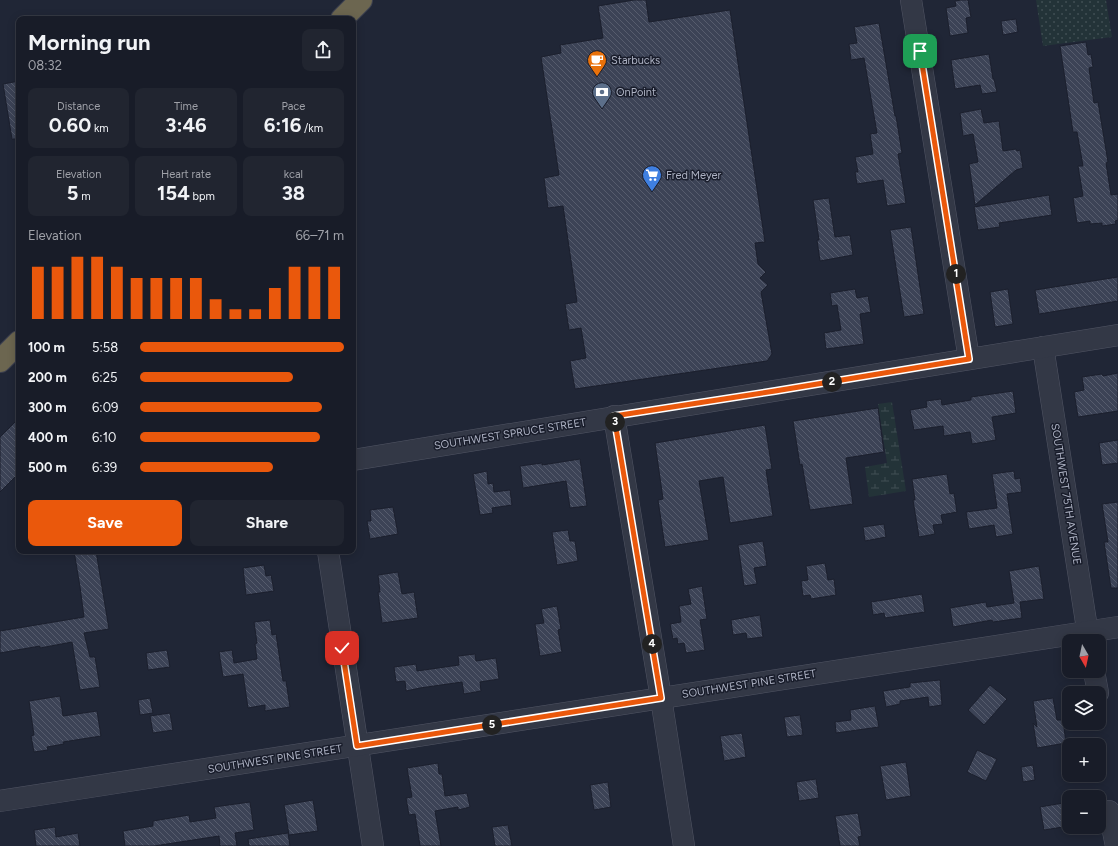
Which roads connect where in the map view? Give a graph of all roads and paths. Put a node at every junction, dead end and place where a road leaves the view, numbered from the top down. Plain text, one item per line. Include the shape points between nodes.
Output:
1 (361, 0) edge
2 (911, 0) edge
3 (345, 16) edge
4 (1118, 335) edge
5 (16, 345) edge
6 (1043, 347) junction
7 (969, 359) junction
8 (0, 361) edge
9 (614, 416) junction
10 (356, 459) edge
11 (328, 554) edge
12 (1118, 626) edge
13 (1088, 634) edge
14 (1094, 634) edge
15 (1062, 640) edge
16 (661, 698) junction
17 (357, 746) junction
18 (0, 801) edge
19 (1109, 811) dead end
20 (373, 846) edge
21 (684, 846) edge
22 (1116, 846) edge

1 - 3 highway
2 - 7 street
4 - 6 street, SOUTHWEST SPRUCE STREET
5 - 8 highway
6 - 7 street, SOUTHWEST SPRUCE STREET
6 - 13 street, SOUTHWEST 75TH AVENUE
7 - 9 street, SOUTHWEST SPRUCE STREET
9 - 10 street, SOUTHWEST SPRUCE STREET
9 - 16 street
11 - 17 street
12 - 14 street, SOUTHWEST PINE STREET
15 - 16 street, SOUTHWEST PINE STREET
16 - 17 street, SOUTHWEST PINE STREET
16 - 21 street
17 - 18 street, SOUTHWEST PINE STREET
17 - 20 street
19 - 22 street

